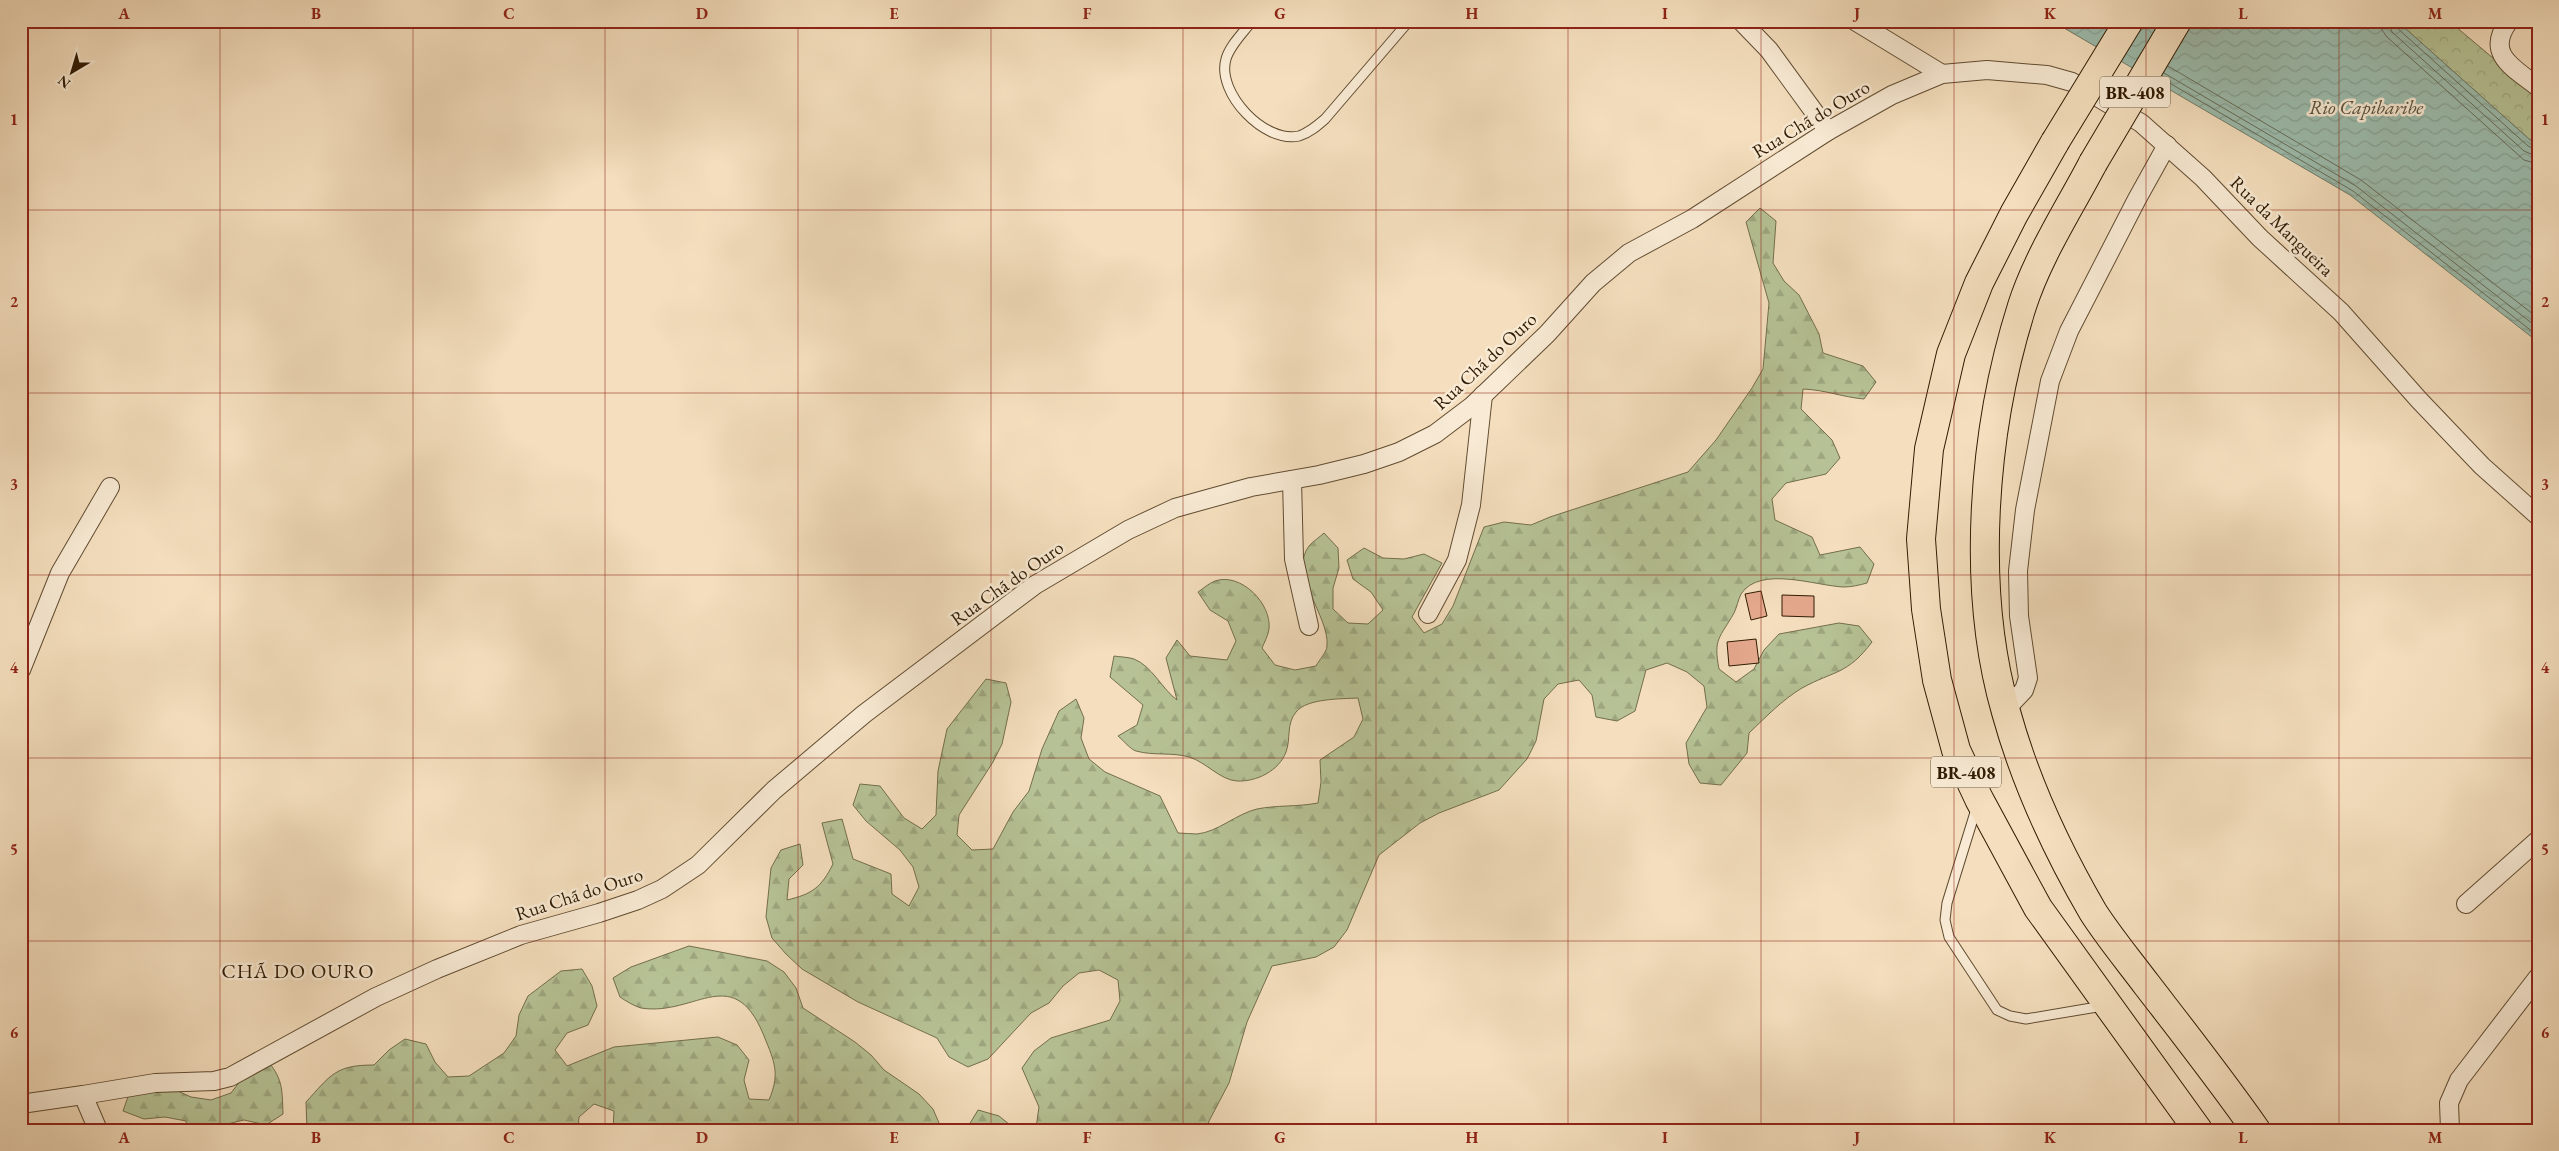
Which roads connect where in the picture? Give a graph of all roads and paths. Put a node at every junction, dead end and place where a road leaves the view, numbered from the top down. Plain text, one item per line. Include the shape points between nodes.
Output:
1 (1252, 21) edge
2 (1410, 21) edge
3 (1742, 21) edge
4 (1855, 21) edge
5 (2129, 21) edge
6 (2178, 21) edge
7 (2509, 21) edge
8 (1942, 74) junction
9 (2538, 88) edge
10 (1828, 132) junction
11 (2167, 145) junction
12 (1483, 395) junction
13 (1292, 480) junction
14 (110, 487) dead end
15 (2538, 516) edge
16 (1428, 614) dead end
17 (1309, 626) dead end
18 (21, 670) edge
19 (2005, 710) junction
20 (1979, 799) junction
21 (2538, 840) edge
22 (2466, 904) dead end
23 (2538, 976) edge
24 (2108, 1005) junction
25 (83, 1095) junction
26 (21, 1104) edge
27 (2189, 1125) edge
28 (98, 1130) edge
29 (2256, 1130) edge
30 (2450, 1130) edge

1 - 2 lane via 1226,58 1226,81 1240,107 1254,121 1285,136 1309,132 1325,119
3 - 10 street via 1768,50
4 - 8 street
5 - 20 highway, BR-408, bridge via 2055,142 1979,284 1951,354 1929,449 1921,539 1926,609 1937,680 1956,750
6 - 19 highway, BR-408, bridge via 2093,163 2047,249 2023,305 2000,394 1988,477 1985,538 1987,607
7 - 9 street via 2500,33 2500,53 2508,64
8 - 10 street, Rua Chã do Ouro via 1892,95
8 - 11 street, Rua da Mangueira via 1986,70 2047,75 2072,82 2141,123
10 - 12 street, Rua Chã do Ouro via 1692,219 1629,253 1593,283
11 - 15 street, Rua da Mangueira via 2260,238 2341,312 2482,466
11 - 19 street via 2069,331 2050,381 2025,510 2018,571 2019,616 2028,678 2024,690
12 - 13 street, Rua Chã do Ouro via 1435,434 1399,452 1364,464
12 - 16 street via 1471,504 1458,560
13 - 17 street via 1294,559
13 - 25 street, Rua Chã do Ouro via 1218,495 1175,508 1128,530 1035,585 864,714 774,790 698,865 662,889 599,913 521,935 437,969 376,997 230,1077 214,1081 155,1083
14 - 18 street via 60,573
19 - 29 highway, BR-408 via 2017,750 2053,835 2095,914
20 - 24 highway, BR-408 via 2038,908
20 - 24 lane via 1947,902 1945,920 1949,937 1997,1010 2010,1016 2026,1019
21 - 22 street
23 - 30 street via 2459,1080 2448,1103
24 - 27 highway, BR-408
25 - 26 street, Rua Chã do Ouro
25 - 28 street

